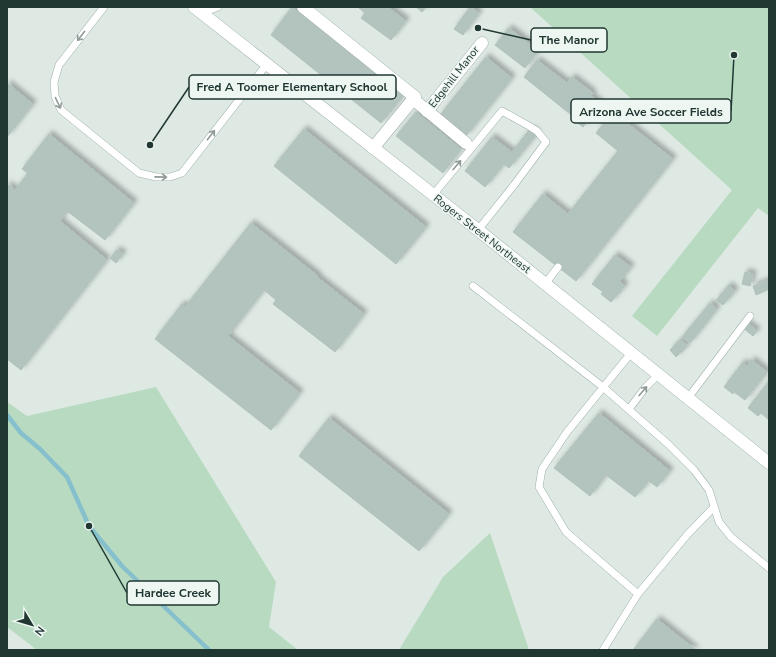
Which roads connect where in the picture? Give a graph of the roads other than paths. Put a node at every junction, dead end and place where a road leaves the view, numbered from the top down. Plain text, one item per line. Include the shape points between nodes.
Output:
1 (104, 7) edge
2 (218, 7) edge
3 (303, 7) edge
4 (198, 10) edge
5 (482, 43) dead end
6 (267, 64) junction
7 (413, 99) junction
8 (427, 112) junction
9 (466, 143) dead end
10 (373, 148) junction
11 (433, 195) junction
12 (478, 230) junction
13 (558, 267) dead end
14 (545, 284) junction
15 (473, 286) dead end
16 (750, 316) dead end
17 (631, 353) junction
18 (658, 375) junction
19 (603, 387) junction
20 (688, 398) junction
21 (628, 409) junction
22 (769, 462) edge
23 (714, 507) junction
24 (769, 568) edge
25 (638, 594) junction
26 (603, 650) edge

1 -> 6 lane via 58,65 54,82 55,96 61,110 139,173 156,177 170,177 182,173
2 - 4 lane
3 - 7 street, Edgehill Manor via 415,97
4 - 6 street, Rogers Street Northeast
5 - 8 street, Edgehill Manor
6 - 10 street, Rogers Street Northeast
7 - 8 street, Edgehill Manor
7 - 10 street, Edgehill Manor
8 - 9 street, Edgehill Manor
10 - 11 street, Rogers Street Northeast
11 - 12 street, Rogers Street Northeast
11 -> 12 lane via 502,111 537,131 546,142
12 - 14 street, Rogers Street Northeast
13 - 14 lane
14 - 17 street, Rogers Street Northeast
15 - 19 lane
16 - 20 lane
17 - 18 street, Rogers Street Northeast
17 - 19 lane
18 - 20 street, Rogers Street Northeast
21 -> 18 lane
19 - 21 lane
19 - 25 lane via 567,432 542,469 539,487 566,532
20 - 22 street, Rogers Street Northeast
21 - 23 lane via 694,470 709,490
23 - 24 lane via 719,522 730,537
23 - 25 lane
25 - 26 lane

